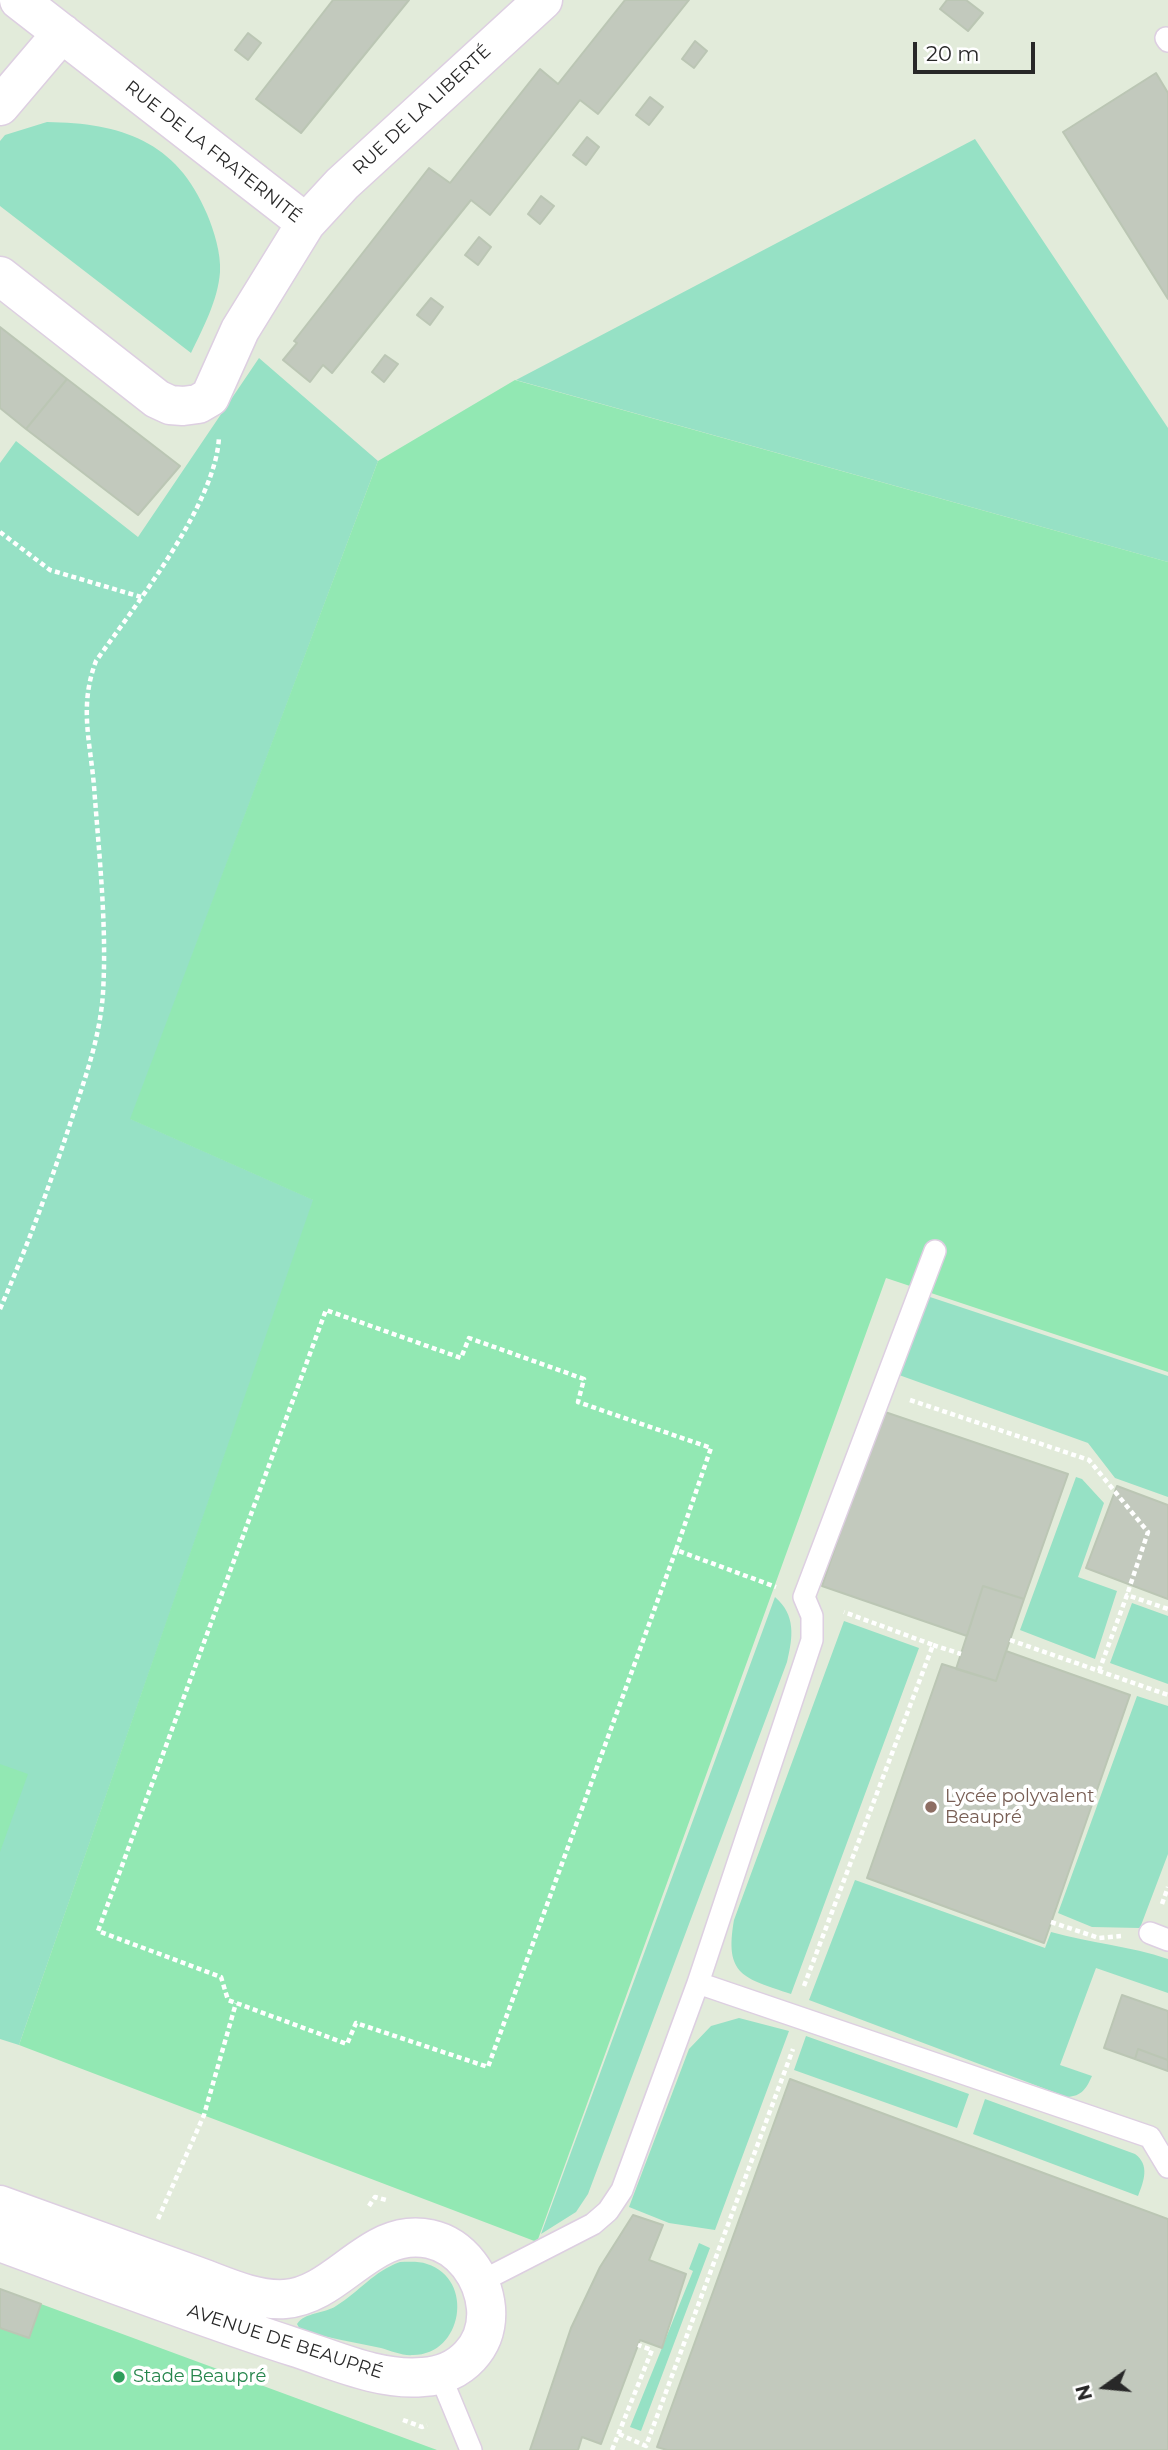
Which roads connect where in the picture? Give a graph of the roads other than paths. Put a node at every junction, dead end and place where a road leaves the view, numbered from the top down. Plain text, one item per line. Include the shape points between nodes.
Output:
1 (19, 0) edge
2 (543, 0) edge
3 (62, 33) junction
4 (0, 106) edge
5 (306, 223) junction
6 (0, 275) edge
7 (935, 1251) dead end
8 (698, 1983) junction
9 (1168, 2167) edge
10 (0, 2204) edge
11 (0, 2242) edge
12 (480, 2282) junction
13 (440, 2375) junction
14 (471, 2450) edge

1 - 3 street, RUE DE LA FRATERNITÉ
2 - 5 street, RUE DE LA LIBERTÉ via 351,175
3 - 4 street
3 - 5 street, RUE DE LA FRATERNITÉ
5 - 6 street, RUE DE LA FRATERNITÉ via 240,331 210,397 198,404 170,405 158,399
7 - 8 lane via 804,1597 812,1616 812,1640
8 - 9 lane via 1150,2137
8 - 12 lane via 622,2190 608,2211 593,2224
10 - 12 street, AVENUE DE BEAUPRÉ via 249,2294 283,2299 315,2291 385,2244 416,2237 439,2242 460,2254
11 - 13 street, AVENUE DE BEAUPRÉ via 359,2368 408,2378
12 - 13 street, AVENUE DE BEAUPRÉ via 486,2305 483,2337 466,2361
13 - 14 lane

